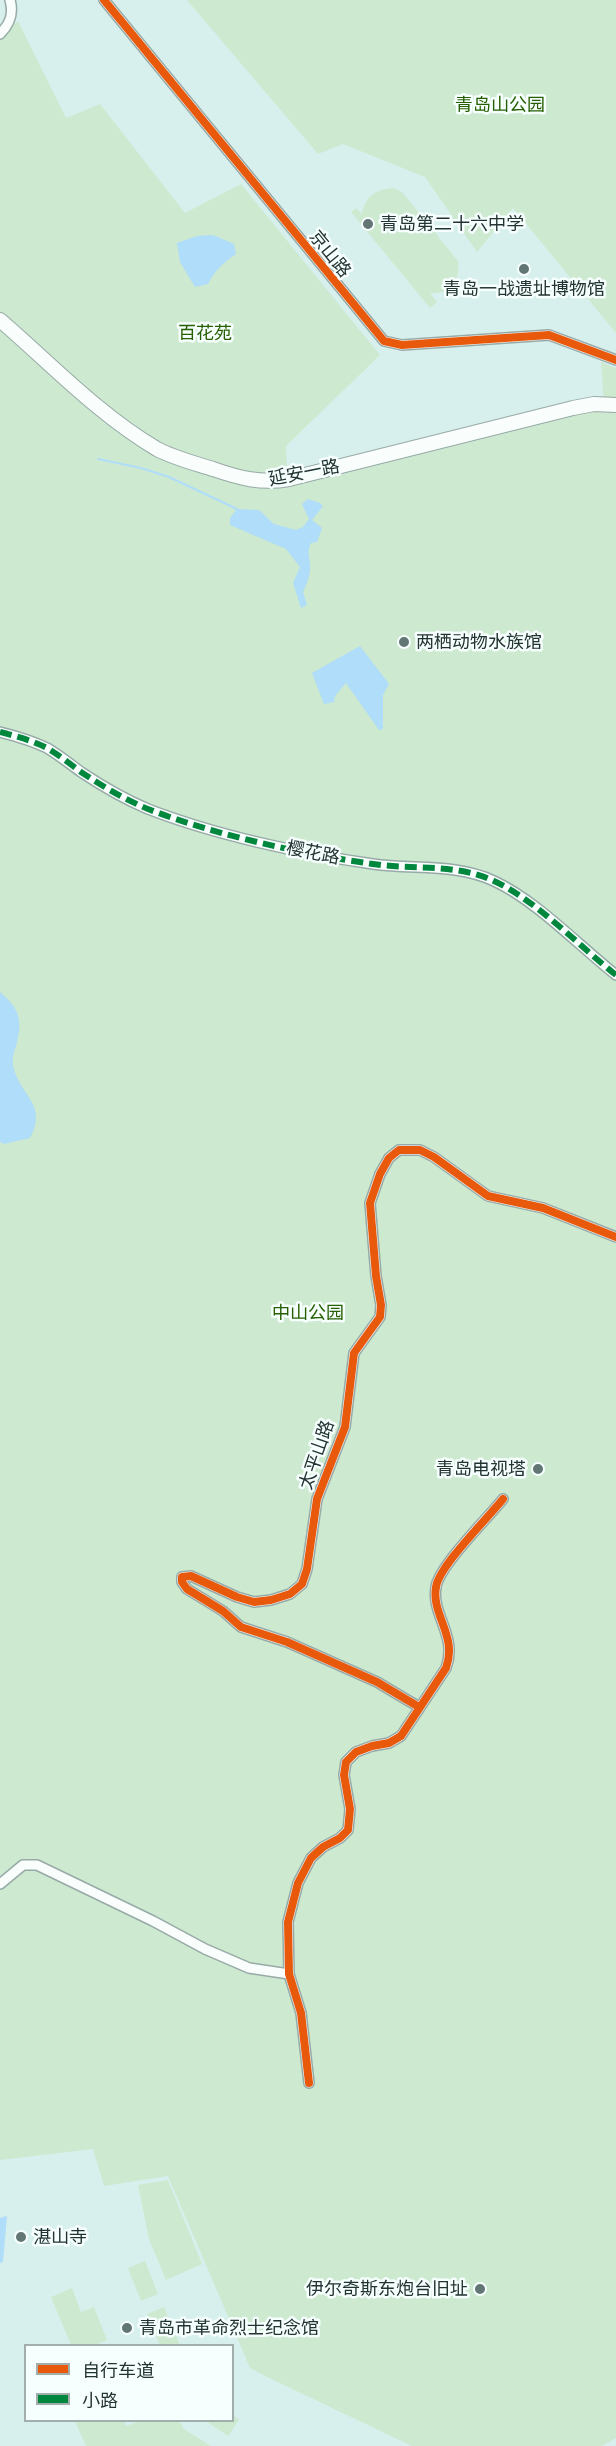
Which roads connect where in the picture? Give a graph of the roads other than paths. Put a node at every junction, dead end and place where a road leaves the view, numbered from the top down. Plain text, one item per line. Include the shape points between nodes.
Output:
1 (10, 0) edge
2 (104, 0) edge
3 (0, 34) edge
4 (0, 320) edge
5 (616, 360) edge
6 (616, 405) edge
7 (0, 732) edge
8 (616, 975) edge
9 (616, 1237) edge
10 (503, 1499) dead end
11 (419, 1707) junction
12 (0, 1884) edge
13 (289, 1974) junction
14 (309, 2083) dead end

1 - 3 street via 11,19
2 - 5 street, 京山路 via 384,341 402,345 549,335
4 - 6 main road, 延安一路 via 105,412 158,450 252,481 289,479 573,408
7 - 8 street, 樱花路 via 48,749 111,792 139,805 215,830 302,851 375,864 469,873 492,880 547,917
9 - 11 street, 太平山路 via 543,1208 488,1196 434,1157 420,1150 399,1150 380,1174 370,1203 380,1317 354,1353 345,1427 317,1500 302,1584 290,1594 254,1602 191,1576 182,1577 187,1588 224,1611 241,1627 287,1642 377,1682
10 - 11 street via 444,1569 436,1587 450,1657
11 - 13 street via 401,1736 356,1752 346,1762 350,1823 340,1838 311,1858 298,1883 288,1922
12 - 13 street via 23,1865 37,1864 205,1949 249,1968
13 - 14 street via 301,2013

